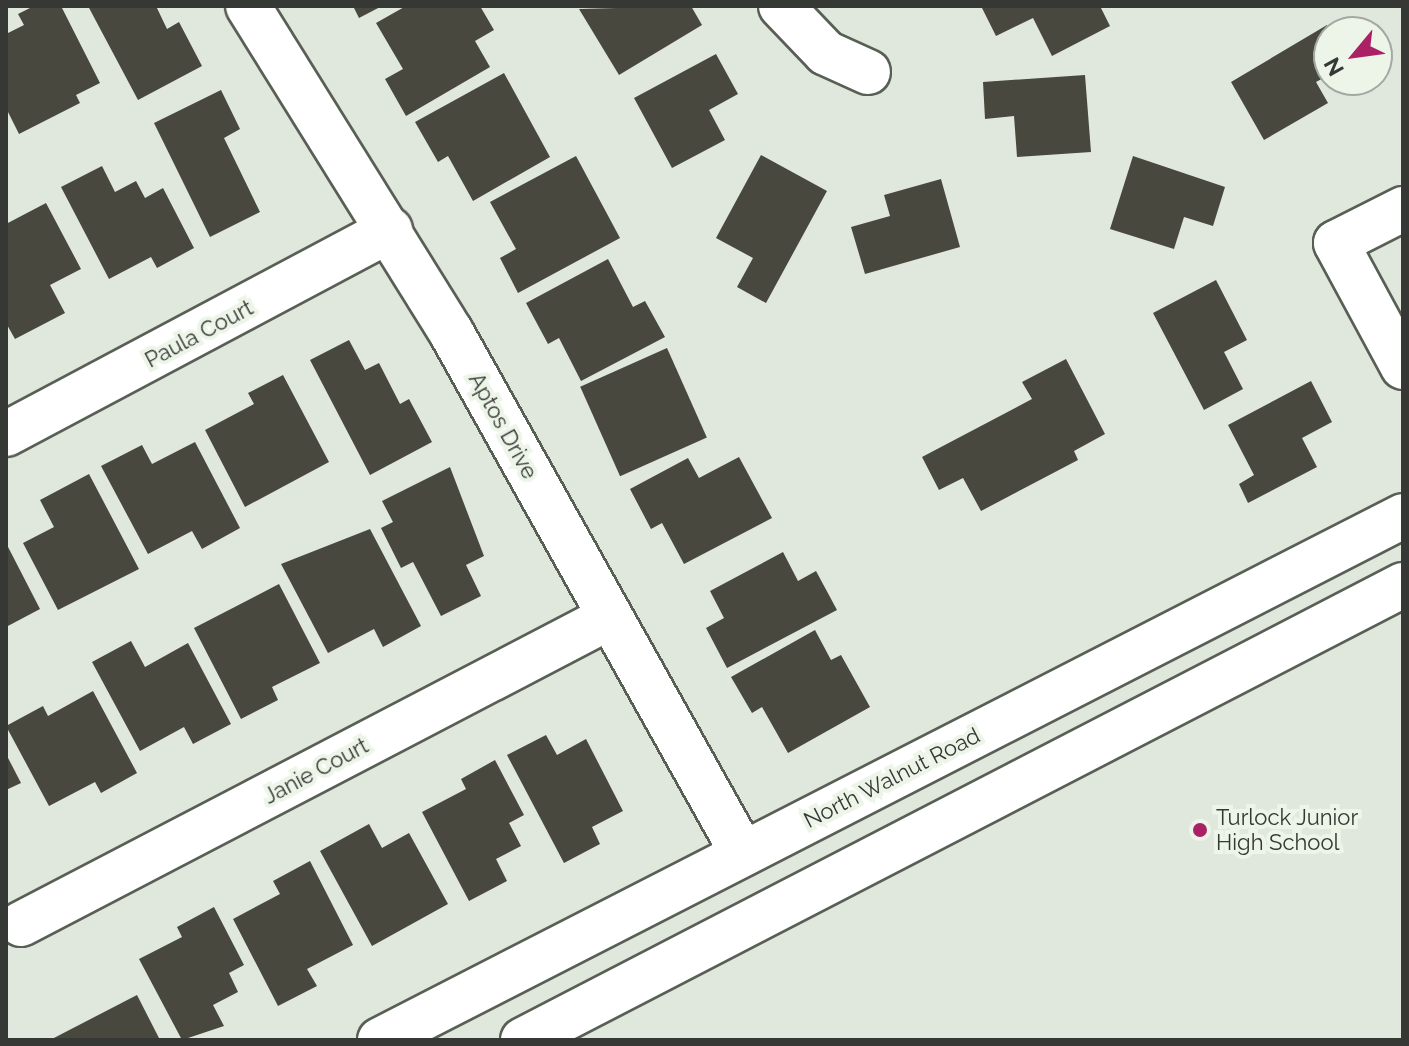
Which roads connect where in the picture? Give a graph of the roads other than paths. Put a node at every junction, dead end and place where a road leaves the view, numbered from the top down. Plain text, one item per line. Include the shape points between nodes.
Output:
1 (248, 6) edge
2 (781, 6) edge
3 (868, 72) dead end
4 (1403, 209) edge
5 (390, 230) junction
6 (1403, 367) edge
7 (6, 434) edge
8 (1403, 516) edge
9 (1403, 585) edge
10 (610, 617) junction
11 (743, 854) junction
12 (21, 924) dead end
13 (380, 1040) edge
14 (523, 1040) edge

1 - 5 street, Aptos Drive
2 - 3 street via 826,53
4 - 6 street via 1336,243
5 - 7 street, Paula Court
5 - 10 street, Aptos Drive
8 - 11 street, North Walnut Road
9 - 14 street
10 - 11 street, Aptos Drive
10 - 12 street, Janie Court
11 - 13 street, North Walnut Road

